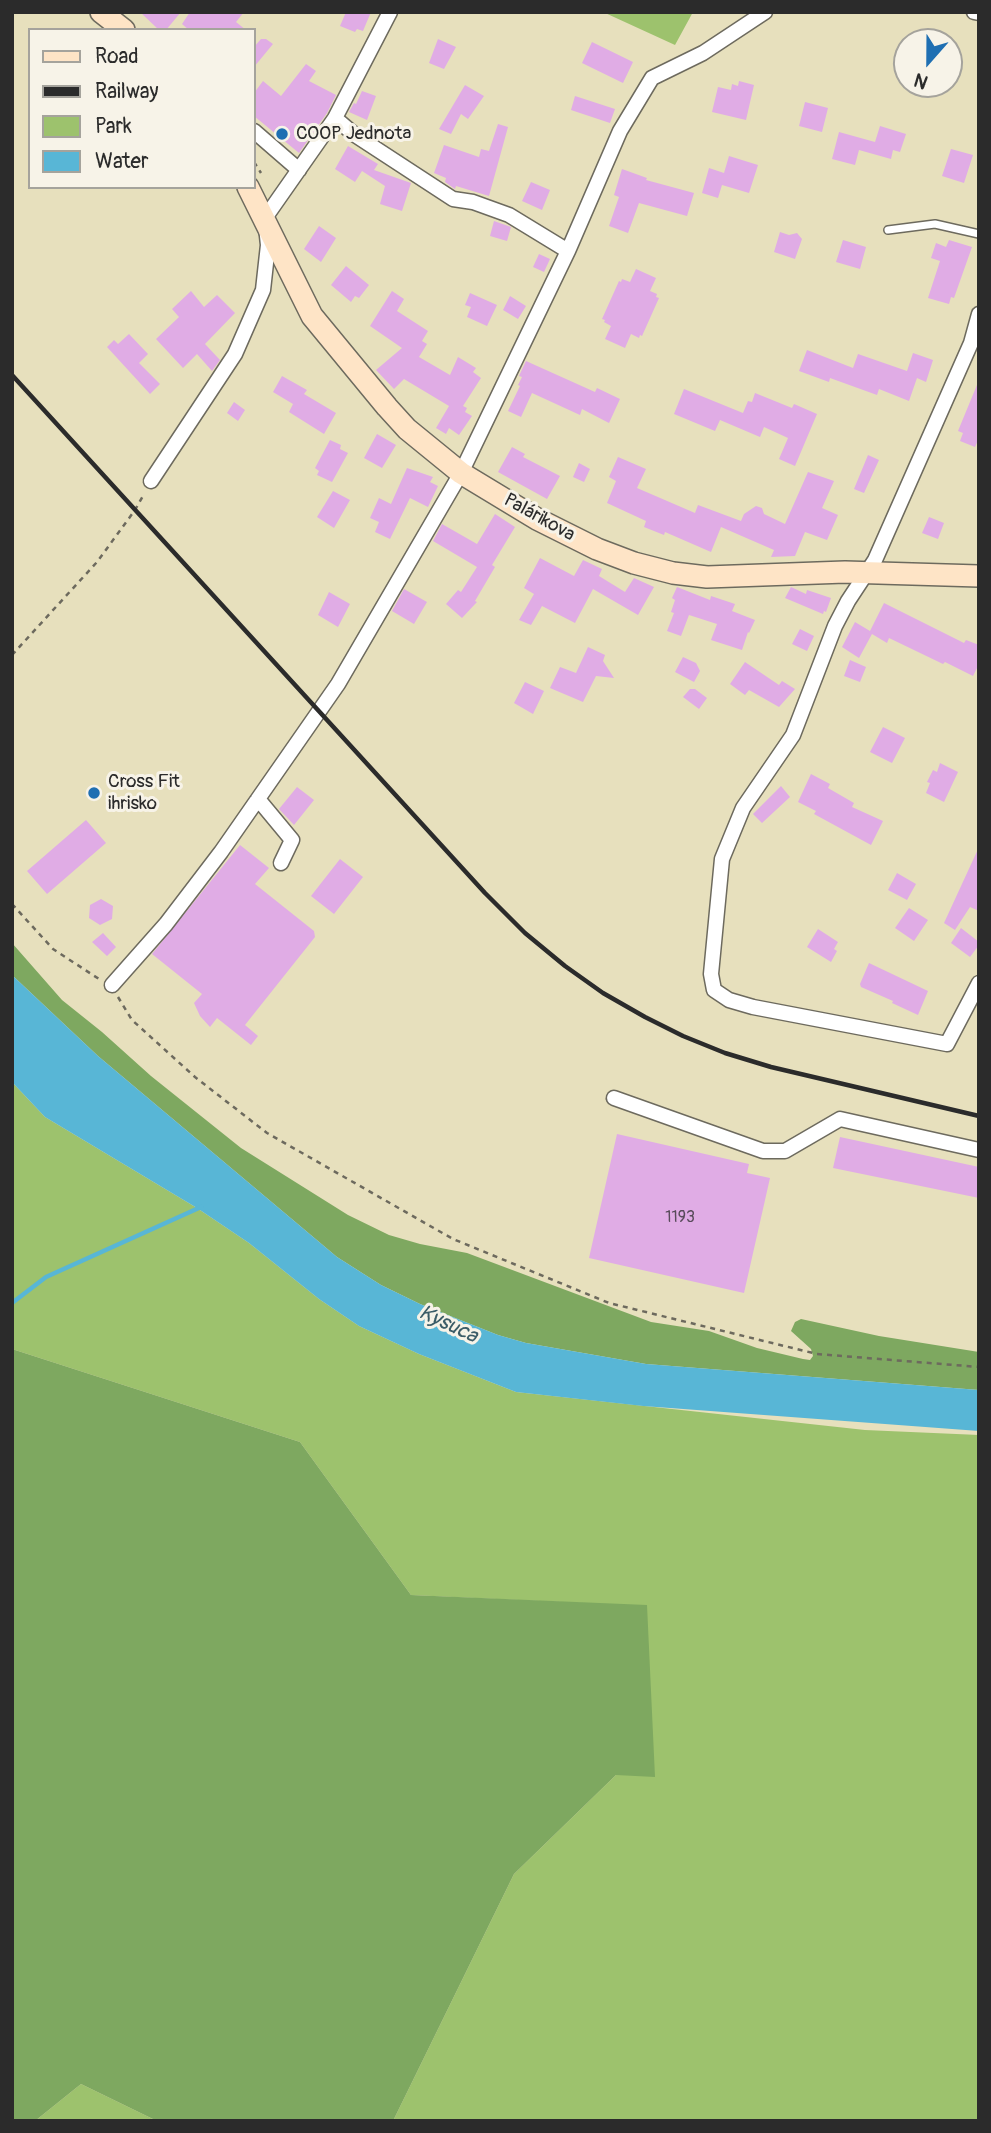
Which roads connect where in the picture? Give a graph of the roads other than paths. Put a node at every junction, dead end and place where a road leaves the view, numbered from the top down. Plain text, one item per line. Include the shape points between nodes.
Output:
1 (102, 12) edge
2 (390, 12) edge
3 (765, 12) edge
4 (122, 28) edge
5 (335, 118) junction
6 (256, 133) edge
7 (299, 170) junction
8 (249, 189) edge
9 (265, 218) junction
10 (888, 230) dead end
11 (979, 234) edge
12 (568, 251) junction
13 (979, 314) edge
14 (461, 473) junction
15 (151, 481) road end
16 (867, 573) junction
17 (979, 576) edge
18 (258, 799) junction
19 (281, 863) dead end
20 (979, 983) edge
21 (111, 985) road end
22 (974, 1007) edge
23 (614, 1098) dead end
24 (979, 1150) edge

1 - 4 main road
2 - 5 street
3 - 12 street via 703,53 652,78 620,131
5 - 7 street
5 - 12 street via 453,199 509,215
6 - 7 street
7 - 9 street
8 - 9 main road, Palárikova
9 - 14 main road, Palárikova via 312,316 407,429
9 - 15 street via 268,245 263,290 235,354
10 - 11 lane via 934,224
12 - 14 street
13 - 16 street via 971,343
14 - 16 main road, Palárikova via 597,549 673,573 733,577
14 - 18 street via 329,699
16 - 17 main road, Palárikova
16 - 22 street via 835,626 793,735 743,808 722,859 711,974 714,990 753,1007 947,1044
18 - 19 street via 292,840
18 - 21 street via 166,924
20 - 22 street
23 - 24 street via 763,1151 785,1151 840,1119

